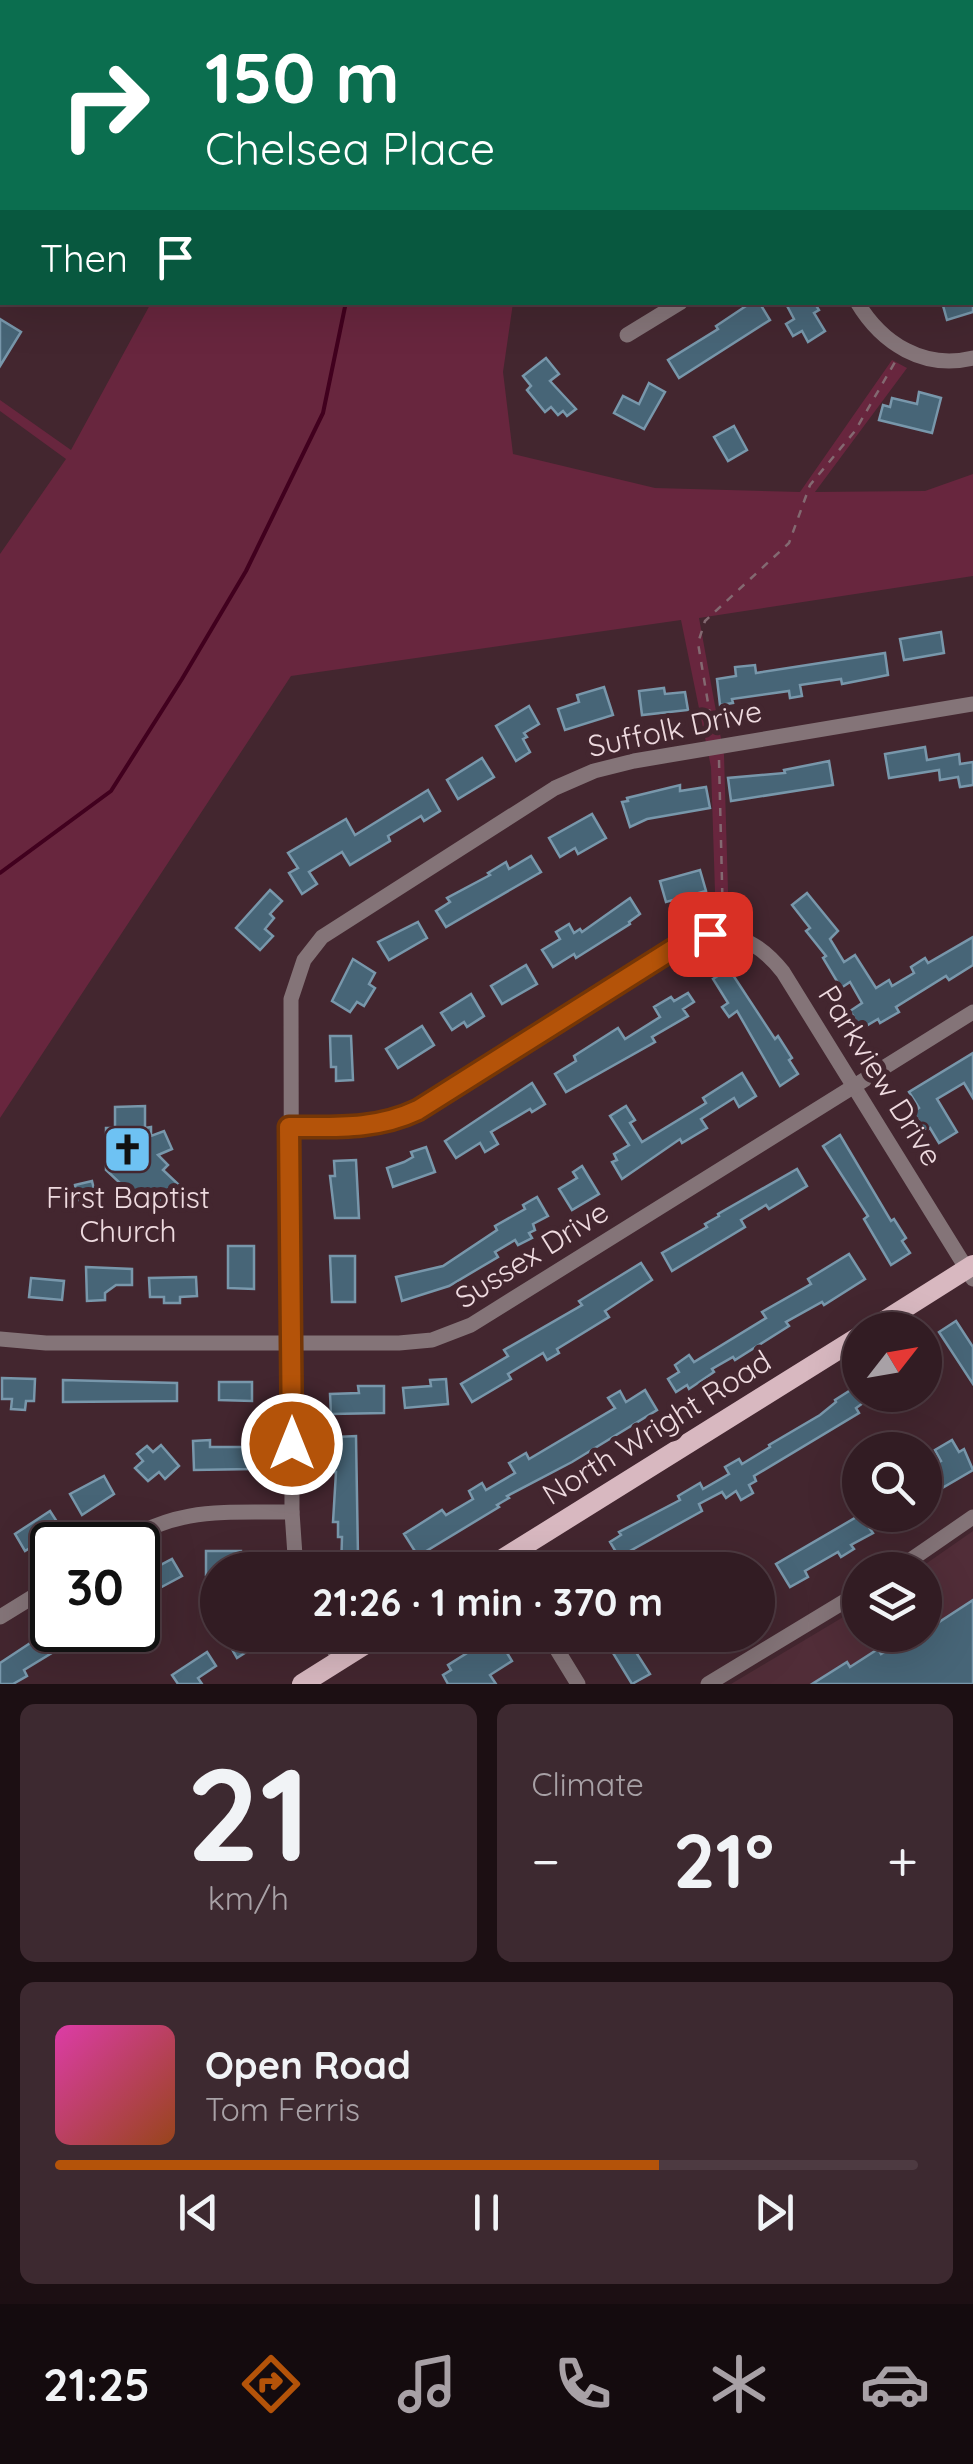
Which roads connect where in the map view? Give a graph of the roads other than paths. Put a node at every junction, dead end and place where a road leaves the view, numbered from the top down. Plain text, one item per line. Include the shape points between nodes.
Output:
1 (676, 305) edge
2 (859, 305) edge
3 (627, 336) dead end
4 (973, 358) edge
5 (973, 704) edge
6 (973, 1012) edge
7 (854, 1087) junction
8 (289, 1127) junction
9 (971, 1271) edge
10 (901, 1312) edge
11 (0, 1340) edge
12 (292, 1342) junction
13 (842, 1347) edge
14 (292, 1512) junction
15 (973, 1516) edge
16 (160, 1523) edge
17 (295, 1552) edge
18 (522, 1552) edge
19 (922, 1552) edge
20 (30, 1598) edge
21 (842, 1603) edge
22 (0, 1617) edge
23 (335, 1652) edge
24 (353, 1652) edge
25 (558, 1652) edge
26 (340, 1660) junction
27 (302, 1684) edge
28 (578, 1684) edge
29 (708, 1684) edge

1 - 3 street
2 - 4 street via 872,326 902,349 927,359
5 - 8 street, Suffolk Drive via 716,745 594,771 555,788 322,937 304,960 291,1000
6 - 7 street, Sussex Drive
7 - 8 street, Parkview Drive via 770,955 740,936 723,934 678,946 394,1122
7 - 9 street, Parkview Drive
7 - 12 street, Sussex Drive via 460,1331 417,1343
8 - 12 street
9 - 10 main road
11 - 12 street, Sussex Drive
12 - 14 street
13 - 18 main road, North Wright Road
14 - 16 street via 185,1514
14 - 17 street
15 - 19 street
20 - 22 street
21 - 29 street
23 - 26 street
24 - 26 main road
25 - 28 street
26 - 27 main road

